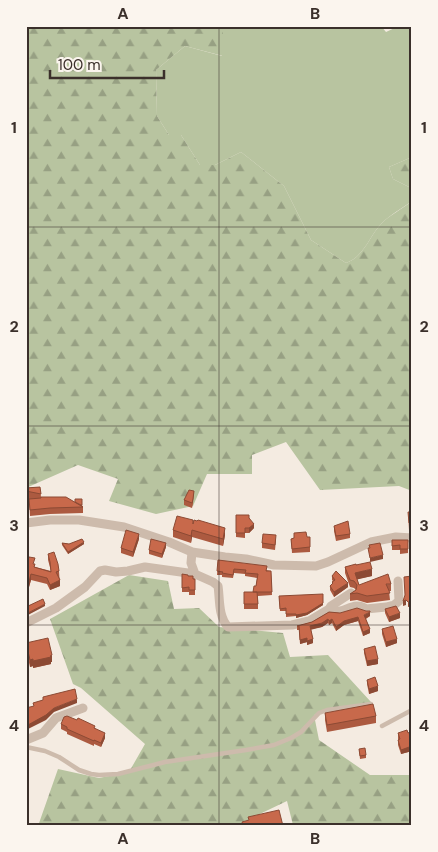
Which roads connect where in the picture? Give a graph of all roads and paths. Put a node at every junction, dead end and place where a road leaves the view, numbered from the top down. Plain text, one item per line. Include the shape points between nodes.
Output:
1 (26, 523) edge
2 (412, 538) edge
3 (192, 552) junction
4 (195, 574) junction
5 (398, 580) dead end
6 (351, 593) edge
7 (329, 609) junction
8 (26, 623) edge
9 (371, 704) edge
10 (83, 708) dead end
11 (412, 710) edge
12 (382, 726) dead end
13 (26, 740) edge
14 (26, 747) edge

1 - 3 street via 79,520 124,527
2 - 3 street via 396,537 371,542 316,566 274,565
3 - 4 street
4 - 7 street via 218,586 222,616 228,627 292,625 309,621
4 - 8 street via 145,567 128,572 100,571 85,587 56,608
5 - 7 street via 399,601 394,605 366,609 355,605 338,612
6 - 7 street
9 - 14 lane via 319,713 301,732 274,745 165,762 118,774 91,774 45,751
10 - 13 street via 56,718 42,733
11 - 12 lane

